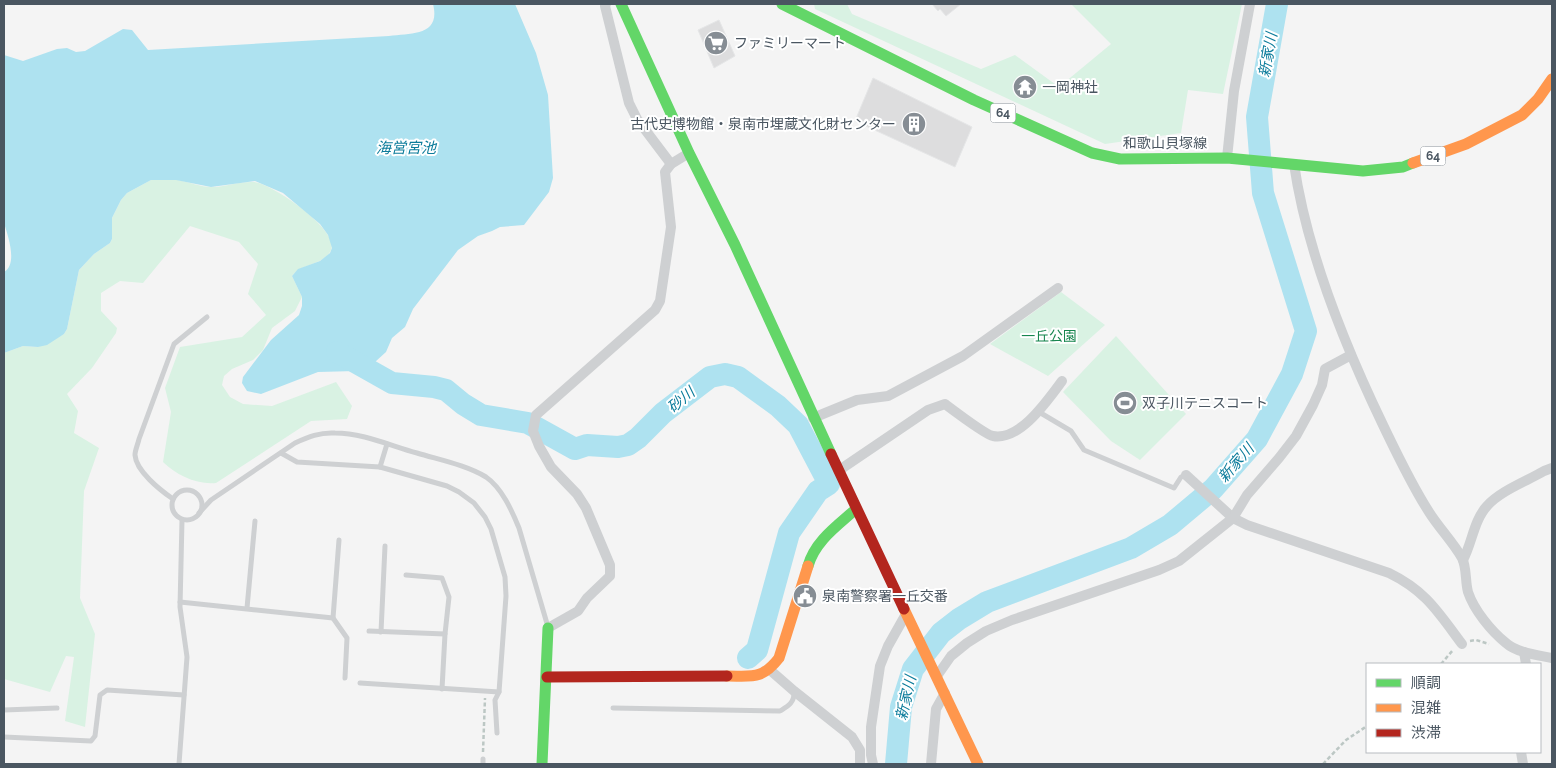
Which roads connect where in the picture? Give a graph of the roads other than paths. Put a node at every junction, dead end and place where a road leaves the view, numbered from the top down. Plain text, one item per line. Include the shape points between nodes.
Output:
1 (606, 4) edge
2 (621, 4) edge
3 (782, 4) edge
4 (1250, 4) edge
5 (803, 10) edge
6 (1552, 79) edge
7 (689, 153) junction
8 (1227, 158) junction
9 (671, 164) junction
10 (1292, 164) junction
11 (1058, 288) dead end
12 (207, 317) dead end
13 (1352, 355) junction
14 (1062, 381) dead end
15 (1039, 412) junction
16 (813, 418) junction
17 (387, 444) junction
18 (281, 453) junction
19 (380, 467) junction
20 (1552, 468) edge
21 (838, 471) junction
22 (1186, 475) joint
23 (198, 495) junction
24 (172, 499) junction
25 (211, 500) junction
26 (856, 509) junction
27 (199, 513) junction
28 (1233, 518) junction
29 (182, 520) junction
30 (255, 521) dead end
31 (339, 540) dead end
32 (384, 546) dead end
33 (1463, 560) junction
34 (406, 575) dead end
35 (180, 602) junction
36 (248, 608) junction
37 (906, 614) junction
38 (333, 618) junction
39 (548, 628) junction
40 (369, 631) dead end
41 (382, 632) junction
42 (445, 634) junction
43 (1462, 644) dead end
44 (1524, 652) junction
45 (1552, 658) edge
46 (1526, 663) edge
47 (770, 670) junction
48 (937, 676) junction
49 (547, 677) junction
50 (345, 678) dead end
51 (360, 683) dead end
52 (442, 689) junction
53 (794, 691) junction
54 (499, 692) junction
55 (945, 693) junction
56 (184, 695) junction
57 (57, 708) dead end
58 (613, 708) dead end
59 (4, 710) edge
60 (497, 733) dead end
61 (4, 737) edge
62 (179, 764) edge
63 (542, 764) edge
64 (860, 764) edge
65 (873, 764) edge
66 (932, 764) edge
67 (978, 764) edge

1 - 9 street via 629,103
2 - 7 street
3 - 5 street, 和歌山貝塚線 / 64
4 - 8 street via 1234,91
5 - 8 street, 和歌山貝塚線 / 64 via 974,100 1092,153 1128,159
6 - 10 street, 和歌山貝塚線 / 64 via 1522,116 1466,144 1403,168 1363,171
7 - 9 street
7 - 16 street via 735,245
8 - 10 street, 和歌山貝塚線 / 64
9 - 39 street via 665,172 671,227 660,301 655,310 536,415 533,431 538,446 551,467 578,494 610,565 610,576 578,611
10 - 13 street via 1316,256
11 - 16 street via 963,356 888,396 857,400
12 - 24 lane via 174,344 135,455 140,468
13 - 28 street via 1325,370 1314,405 1296,436 1246,494
13 - 33 street via 1399,458 1429,512
14 - 15 street
15 - 21 street via 1009,435 992,436 945,404 928,410
15 - 22 lane via 1071,431 1084,450 1174,488
16 - 21 street
17 - 18 lane via 337,433 322,433 309,436
17 - 19 lane
17 - 39 lane via 470,469 487,478 500,493 519,528
18 - 19 lane via 296,462
18 - 25 lane
19 - 54 lane via 447,486 474,503 485,517 505,577
20 - 33 street via 1499,496 1487,506
21 - 26 street
22 - 28 street
23 - 24 lane via 183,490
23 - 25 lane
23 - 27 lane via 202,507
24 - 29 lane via 173,512
25 - 27 lane
26 - 37 street
26 - 47 street via 822,540 811,555 779,658
27 - 29 lane via 195,518
28 - 43 street via 1408,582 1425,596
28 - 48 street via 1179,561 986,631 951,656
29 - 35 lane
30 - 36 lane
31 - 38 lane
32 - 41 lane
33 - 44 street via 1468,593 1477,610 1508,645
34 - 42 lane via 442,578 449,597
35 - 36 lane
35 - 56 lane via 187,657
36 - 38 lane
37 - 48 street
37 - 65 street via 880,666 871,728
38 - 50 lane via 347,638
39 - 49 street
40 - 41 lane
41 - 42 lane
42 - 52 lane
44 - 45 street
44 - 46 street
47 - 49 street via 757,676
47 - 53 street
48 - 55 street
49 - 63 street
51 - 52 lane
52 - 54 lane
53 - 58 lane via 791,704 780,711
53 - 64 street via 852,737 860,750
54 - 60 lane via 495,700
55 - 66 street via 936,709
55 - 67 street
56 - 61 lane via 107,690 100,695 96,736 92,741
56 - 62 lane
57 - 59 lane

